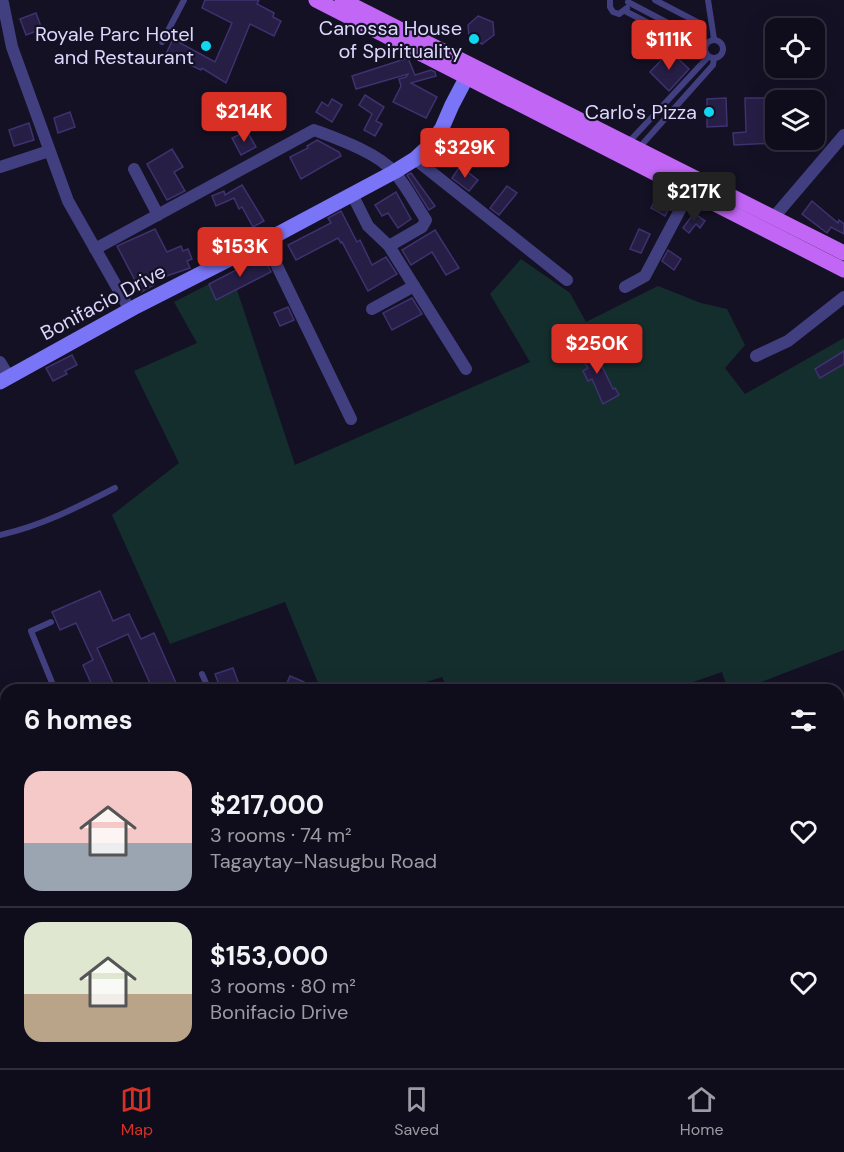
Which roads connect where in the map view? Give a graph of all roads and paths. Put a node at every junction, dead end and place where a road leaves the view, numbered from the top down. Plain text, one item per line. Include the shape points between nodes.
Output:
1 (184, 0) edge
2 (316, 0) edge
3 (342, 0) edge
4 (610, 0) edge
5 (655, 0) edge
6 (708, 0) edge
7 (0, 1) edge
8 (628, 1) edge
9 (625, 11) junction
10 (696, 38) junction
11 (714, 39) junction
12 (162, 42) dead end
13 (706, 43) junction
14 (709, 56) junction
15 (469, 71) junction
16 (844, 135) edge
17 (633, 146) junction
18 (49, 151) junction
19 (415, 159) junction
20 (0, 167) edge
21 (134, 169) dead end
22 (394, 172) junction
23 (690, 191) junction
24 (352, 194) junction
25 (158, 215) junction
26 (774, 217) junction
27 (265, 241) junction
28 (389, 246) junction
29 (95, 249) junction
30 (844, 253) edge
31 (844, 270) edge
32 (567, 280) dead end
33 (414, 286) junction
34 (625, 287) dead end
35 (844, 297) edge
36 (372, 309) dead end
37 (130, 310) junction
38 (756, 356) dead end
39 (0, 362) edge
40 (466, 369) dead end
41 (4, 380) edge
42 (351, 419) dead end
43 (115, 488) dead end
44 (0, 535) edge
45 (51, 622) dead end
46 (202, 674) dead end
47 (53, 684) edge
48 (206, 684) edge

1 - 12 lane
2 - 15 main road
3 - 15 main road
4 - 9 lane via 613,12
5 - 10 lane via 701,24
6 - 11 lane
7 - 18 street
8 - 9 lane
8 - 10 lane
9 - 14 lane
10 - 13 lane
11 - 13 lane
11 - 14 lane via 723,47 720,56
13 - 14 lane
14 - 17 lane
14 - 17 lane via 713,65
15 - 17 main road
15 - 19 street, Bonifacio Drive via 442,128
15 - 23 main road
16 - 26 street
17 - 26 main road
18 - 20 street
18 - 29 street via 68,201
19 - 22 street, Bonifacio Drive
19 - 32 street
21 - 25 street
22 - 24 street, Bonifacio Drive
22 - 25 street via 376,158 314,130
22 - 28 street via 426,220
23 - 31 main road
23 - 34 street via 645,276
24 - 27 street, Bonifacio Drive
24 - 28 street via 368,226
25 - 29 street
26 - 30 main road
27 - 37 street, Bonifacio Drive
27 - 42 street
28 - 33 street
29 - 37 street
33 - 36 street
33 - 40 street
35 - 38 street via 788,341
37 - 41 street, Bonifacio Drive
39 - 41 street
43 - 44 lane via 74,510
45 - 47 lane via 31,631
46 - 48 lane

